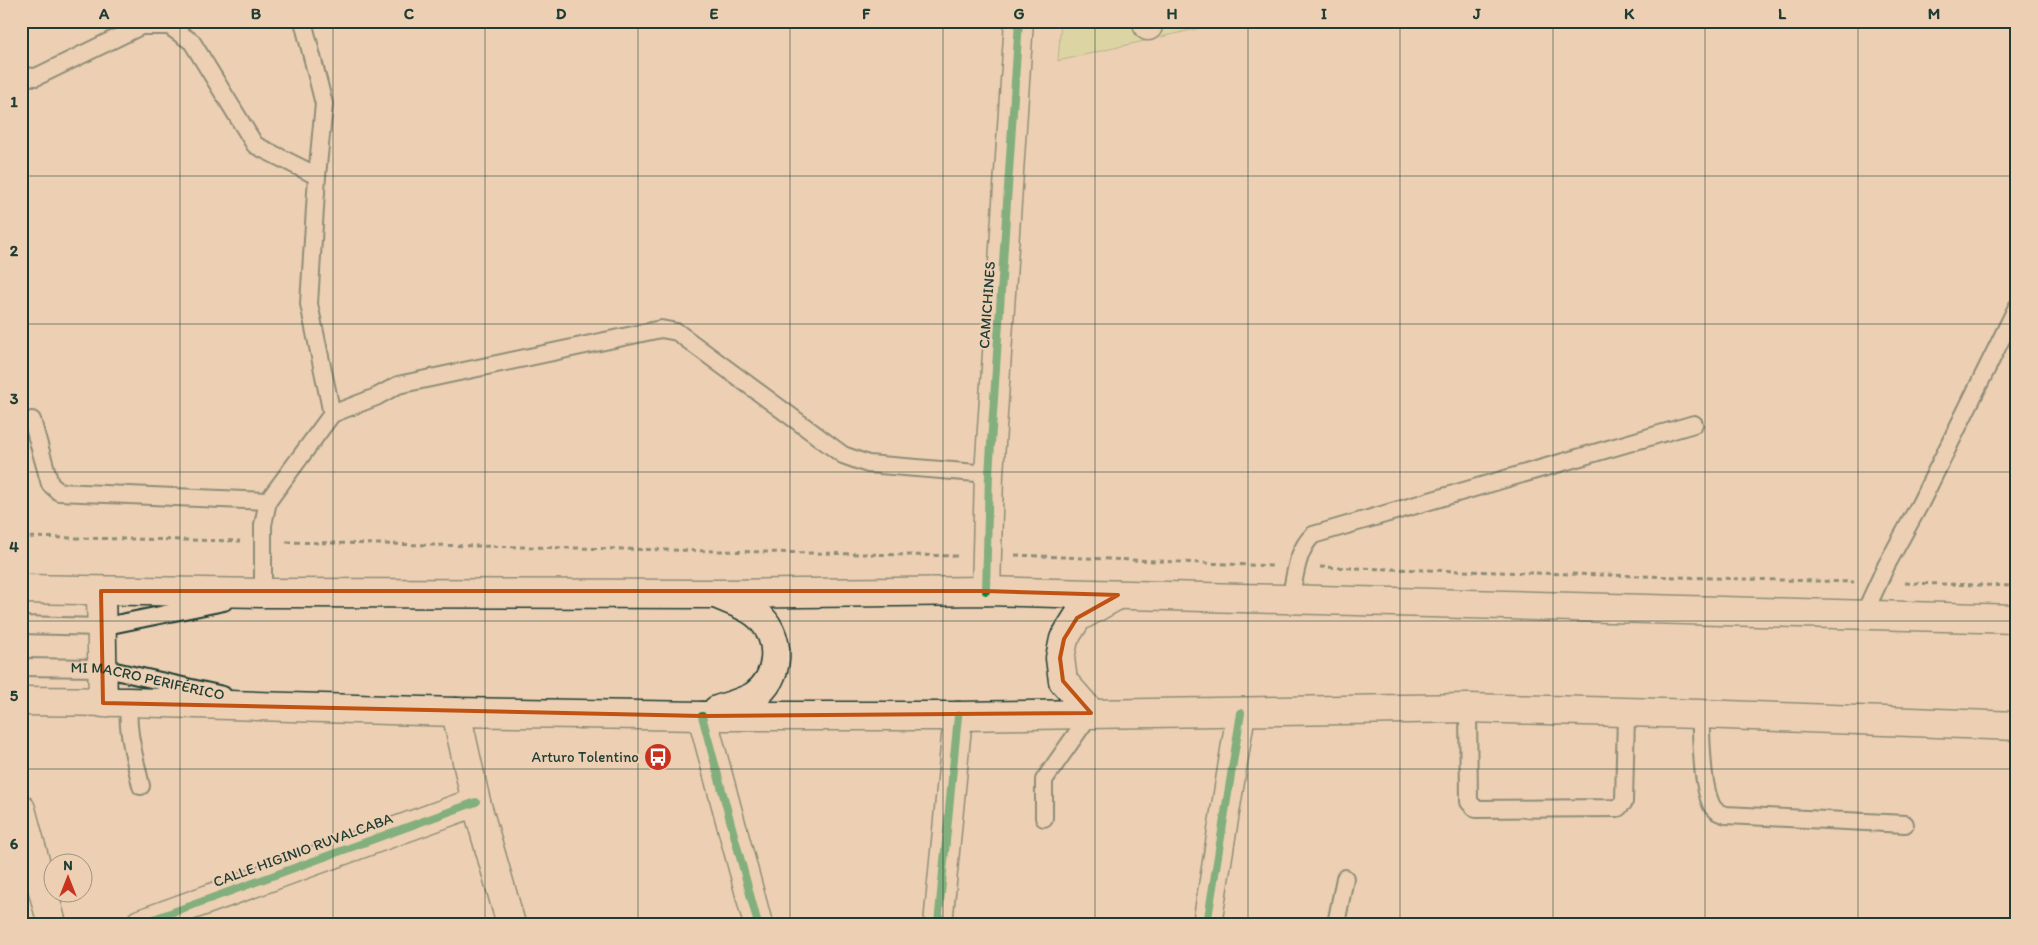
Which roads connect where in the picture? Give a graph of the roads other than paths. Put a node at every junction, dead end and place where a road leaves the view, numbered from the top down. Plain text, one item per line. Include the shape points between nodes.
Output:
1 (303, 21) edge
2 (1019, 21) edge
3 (21, 76) edge
4 (317, 176) junction
5 (2017, 307) edge
6 (332, 414) junction
7 (32, 420) dead end
8 (1694, 424) dead end
9 (989, 474) junction
10 (268, 501) junction
11 (21, 589) edge
12 (101, 591) junction
13 (986, 591) junction
14 (263, 593) junction
15 (715, 594) junction
16 (1118, 595) junction
17 (1290, 600) junction
18 (1864, 614) junction
19 (2017, 619) edge
20 (21, 625) edge
21 (101, 627) junction
22 (21, 667) edge
23 (102, 668) junction
24 (21, 701) edge
25 (116, 702) junction
26 (272, 706) junction
27 (1468, 708) junction
28 (456, 712) junction
29 (1091, 713) junction
30 (1241, 713) junction
31 (1626, 714) junction
32 (1700, 714) junction
33 (702, 716) junction
34 (958, 716) junction
35 (2017, 726) edge
36 (142, 786) dead end
37 (476, 802) junction
38 (21, 809) edge
39 (1044, 818) dead end
40 (1905, 824) dead end
41 (1345, 878) dead end
42 (52, 924) edge
43 (140, 924) edge
44 (511, 924) edge
45 (758, 924) edge
46 (938, 924) edge
47 (1207, 924) edge
48 (1336, 924) edge

1 - 4 lane via 324,104
2 - 9 main road, CAMICHINES
3 - 4 lane via 36,76 142,26 169,26 192,42 255,145
4 - 6 lane via 309,304
5 - 18 lane
6 - 9 lane via 398,385 660,329 677,332 842,455 868,464
6 - 10 lane
7 - 10 lane via 50,484 59,492
8 - 17 lane via 1313,535 1305,543
9 - 13 main road, CAMICHINES
10 - 14 lane via 263,525
11 - 12 main road
12 - 14 main road
12 - 21 main road
13 - 15 main road
13 - 16 main road
14 - 15 main road
14 - 21 lane
15 - 33 main road via 761,617 776,646 775,663 769,680 754,696
16 - 17 main road
16 - 29 main road via 1078,618 1064,640 1060,658 1063,681
17 - 18 main road
18 - 19 main road
20 - 21 lane
21 - 23 main road
22 - 23 lane, MI MACRO PERIFÉRICO
23 - 25 main road
23 - 26 lane, MI MACRO PERIFÉRICO
24 - 25 main road
25 - 26 main road
25 - 36 lane
26 - 28 main road
27 - 30 main road
27 - 31 main road
27 - 31 lane via 1469,802 1476,809 1622,806 1626,772
28 - 33 main road
28 - 37 main road
29 - 30 main road
29 - 34 main road
29 - 39 lane via 1044,780
30 - 47 main road
31 - 32 main road
32 - 35 main road
32 - 40 lane via 1704,773 1716,812
33 - 34 main road
33 - 45 main road
34 - 46 main road
37 - 43 main road, CALLE HIGINIO RUVALCABA
37 - 44 main road
38 - 42 main road
41 - 48 lane

